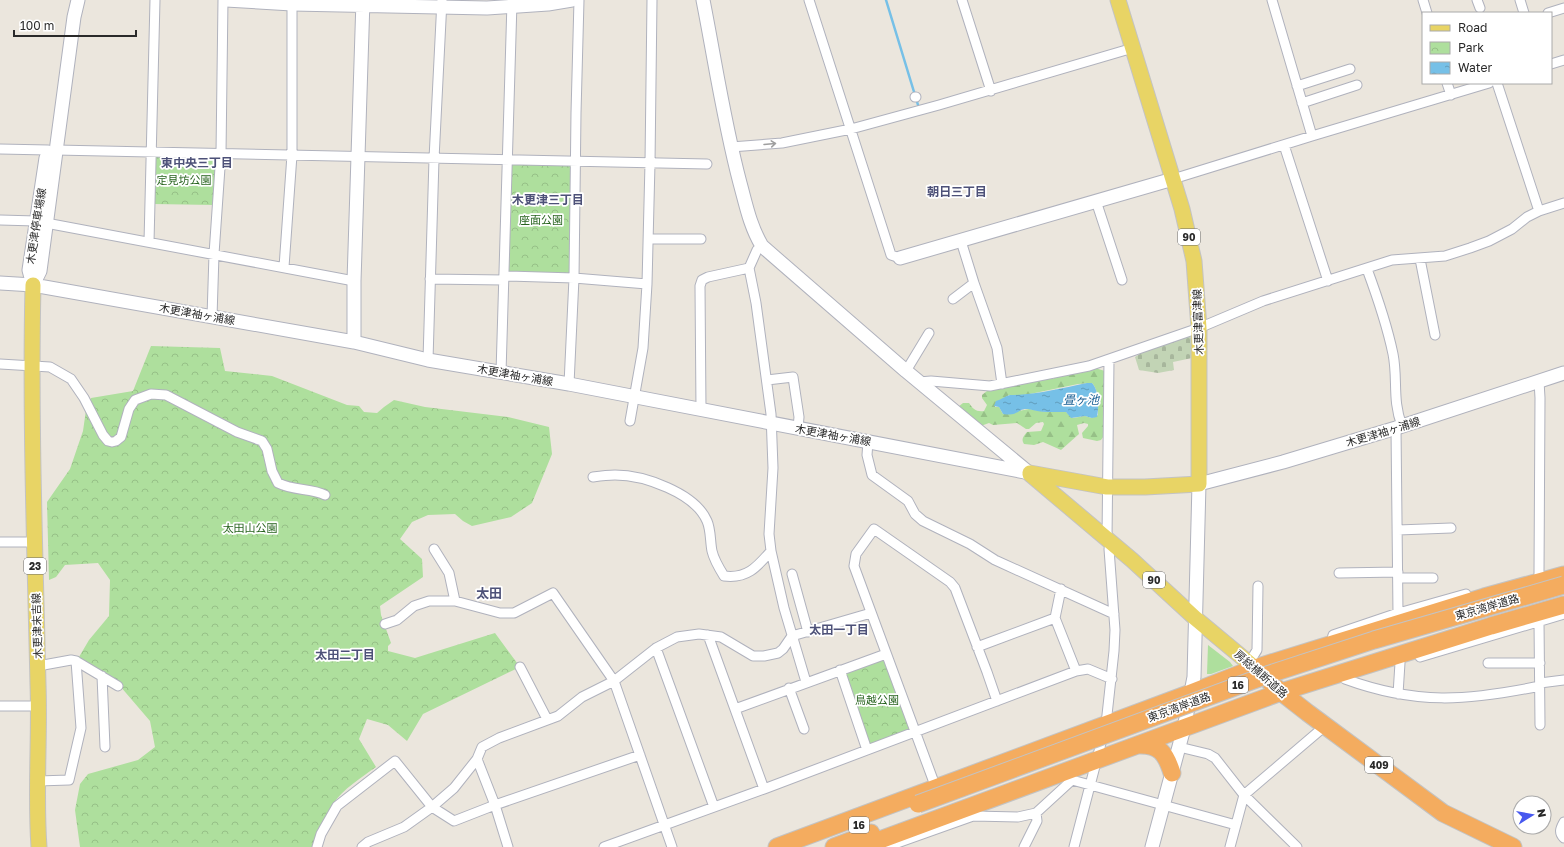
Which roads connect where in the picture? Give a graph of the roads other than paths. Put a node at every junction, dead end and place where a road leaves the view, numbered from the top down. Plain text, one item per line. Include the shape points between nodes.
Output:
1 (70, 0) edge
2 (78, 0) edge
3 (156, 0) edge
4 (223, 0) edge
5 (226, 0) edge
6 (572, 0) edge
7 (579, 0) edge
8 (652, 0) edge
9 (703, 0) edge
10 (809, 0) edge
11 (962, 0) edge
12 (1118, 0) edge
13 (1272, 0) edge
14 (1424, 0) edge
15 (1520, 0) edge
16 (292, 2) edge
17 (363, 2) edge
18 (442, 3) edge
19 (512, 3) edge
20 (1564, 8) edge
21 (1427, 12) edge
22 (1524, 12) edge
23 (1551, 12) edge
24 (1133, 48) junction
25 (1564, 60) edge
26 (1552, 64) edge
27 (1350, 69) dead end
28 (1447, 84) edge
29 (1486, 84) edge
30 (1497, 84) edge
31 (1357, 85) dead end
32 (1297, 86) junction
33 (990, 91) junction
34 (1451, 95) junction
35 (1302, 103) junction
36 (851, 129) junction
37 (1312, 136) junction
38 (1284, 145) junction
39 (731, 147) junction
40 (0, 149) edge
41 (52, 150) junction
42 (151, 152) junction
43 (221, 154) junction
44 (292, 155) junction
45 (359, 156) junction
46 (434, 159) junction
47 (508, 160) junction
48 (576, 161) junction
49 (650, 163) junction
50 (707, 164) dead end
51 (1173, 180) junction
52 (1096, 201) junction
53 (1564, 203) edge
54 (1539, 211) junction
55 (0, 220) edge
56 (41, 222) junction
57 (648, 239) junction
58 (700, 239) dead end
59 (960, 241) junction
60 (149, 242) junction
61 (762, 246) junction
62 (214, 254) junction
63 (900, 258) joint
64 (1420, 259) junction
65 (284, 267) junction
66 (749, 268) junction
67 (1367, 269) junction
68 (430, 278) junction
69 (504, 278) junction
70 (574, 278) junction
71 (1122, 280) dead end
72 (1328, 280) junction
73 (354, 281) junction
74 (0, 282) edge
75 (647, 284) junction
76 (974, 284) junction
77 (33, 285) junction
78 (953, 299) dead end
79 (212, 317) junction
80 (1199, 328) junction
81 (929, 333) dead end
82 (1435, 335) dead end
83 (354, 342) junction
84 (428, 360) junction
85 (1109, 360) junction
86 (0, 364) edge
87 (31, 365) junction
88 (906, 371) junction
89 (501, 373) junction
90 (1564, 373) edge
91 (767, 380) junction
92 (1539, 381) junction
93 (919, 382) junction
94 (569, 384) junction
95 (1002, 384) junction
96 (634, 397) junction
97 (701, 410) junction
98 (630, 421) dead end
99 (772, 424) junction
100 (1399, 427) junction
101 (798, 428) junction
102 (868, 442) junction
103 (1030, 473) junction
104 (593, 477) dead end
105 (1199, 484) junction
106 (1107, 487) junction
107 (325, 495) dead end
108 (1451, 528) dead end
109 (1398, 530) junction
110 (1110, 541) junction
111 (0, 542) edge
112 (35, 542) junction
113 (434, 549) dead end
114 (771, 551) junction
115 (1564, 567) edge
116 (1339, 573) dead end
117 (792, 574) dead end
118 (1539, 574) junction
119 (1398, 575) junction
120 (1564, 575) edge
121 (1433, 578) dead end
122 (1564, 585) edge
123 (1258, 586) dead end
124 (1061, 590) junction
125 (1564, 594) edge
126 (455, 601) junction
127 (1564, 605) edge
128 (871, 613) junction
129 (1398, 613) junction
130 (1114, 614) junction
131 (1564, 614) edge
132 (1055, 618) junction
133 (1195, 618) junction
134 (1540, 621) junction
135 (385, 624) dead end
136 (808, 632) junction
137 (708, 635) junction
138 (792, 636) junction
139 (1330, 644) junction
140 (977, 647) junction
141 (656, 648) junction
142 (886, 654) junction
143 (76, 661) junction
144 (1400, 663) junction
145 (1488, 663) dead end
146 (1540, 663) junction
147 (38, 666) junction
148 (1252, 666) junction
149 (520, 667) dead end
150 (840, 670) junction
151 (1076, 671) junction
152 (102, 676) junction
153 (1341, 676) junction
154 (1112, 678) junction
155 (1564, 680) edge
156 (614, 681) junction
157 (806, 682) junction
158 (1540, 685) junction
159 (118, 686) dead end
160 (789, 688) junction
161 (1281, 692) junction
162 (1191, 693) junction
163 (1398, 694) junction
164 (997, 701) junction
165 (0, 706) edge
166 (39, 706) junction
167 (735, 709) junction
168 (547, 719) junction
169 (1106, 724) junction
170 (1540, 725) dead end
171 (1325, 726) junction
172 (1184, 728) junction
173 (804, 729) dead end
174 (915, 732) junction
175 (1137, 745) junction
176 (105, 747) dead end
177 (1179, 747) junction
178 (867, 750) junction
179 (640, 755) junction
180 (477, 759) junction
181 (1098, 759) junction
182 (1172, 773) junction
183 (38, 781) junction
184 (1090, 785) junction
185 (936, 788) junction
186 (764, 789) junction
187 (1244, 796) junction
188 (1164, 804) junction
189 (495, 805) junction
190 (432, 807) junction
191 (714, 807) junction
192 (919, 809) junction
193 (1036, 813) junction
194 (1564, 822) edge
195 (1236, 825) junction
196 (665, 826) junction
197 (1564, 838) edge
198 (866, 846) edge
199 (39, 847) edge
200 (317, 847) edge
201 (362, 847) edge
202 (508, 847) edge
203 (604, 847) edge
204 (672, 847) edge
205 (777, 847) edge
206 (800, 847) edge
207 (834, 847) edge
208 (886, 847) edge
209 (1024, 847) edge
210 (1074, 847) edge
211 (1152, 847) edge
212 (1230, 847) edge
213 (1297, 847) edge
214 (1513, 847) edge

1 - 41 street, 木更津停車場線
2 - 41 street, 木更津停車場線
3 - 42 street
4 - 43 street
5 - 16 street
6 - 19 street via 548,4
7 - 48 street
8 - 49 street
9 - 39 street
10 - 36 street
11 - 33 street
12 - 24 main road, 木更津富津線 / 90
13 - 32 street
14 - 21 street
15 - 22 street
16 - 17 street
16 - 44 street
17 - 18 street
17 - 45 street
18 - 19 street via 487,8
18 - 46 street
19 - 47 street
20 - 23 street
24 - 33 street
24 - 51 main road, 木更津富津線 / 90
25 - 26 street
27 - 32 street
28 - 34 street
29 - 34 street
30 - 54 street
31 - 35 street
32 - 35 street
33 - 36 street
34 - 37 street
35 - 37 street
39 -> 36 street via 782,143
36 - 63 street via 891,255
37 - 38 street
38 - 51 street
38 - 72 street
39 - 61 street via 750,221
40 - 41 street
41 - 42 street
41 - 56 street, 木更津停車場線
42 - 43 street
42 - 60 street
43 - 44 street
43 - 62 street
44 - 45 street
44 - 65 street
45 - 46 street
45 - 73 street
46 - 47 street
46 - 68 street
47 - 48 street
47 - 69 street
48 - 49 street
48 - 70 street
49 - 50 street
49 - 57 street
51 - 52 street
51 - 80 main road, 木更津富津線 / 90 via 1194,261
52 - 59 street
52 - 71 street
53 - 54 street
54 - 64 street via 1489,241 1445,256
55 - 56 street
56 - 60 street
56 - 77 street, 木更津停車場線 via 29,270
57 - 58 street
57 - 75 street
59 - 63 street
59 - 76 street
60 - 62 street
61 - 66 street via 757,250
61 - 88 street
62 - 65 street
62 - 79 street
64 - 67 street via 1392,260
64 - 82 street
65 - 73 street
66 - 91 street
66 - 97 street via 702,280
67 - 72 street
67 - 100 street via 1378,298 1393,354
68 - 69 street
68 - 84 street
69 - 70 street
69 - 89 street
70 - 75 street
70 - 94 street
72 - 80 street via 1263,301
73 - 83 street
74 - 77 street, 木更津袖ヶ浦線
75 - 96 street via 643,348
76 - 78 street
76 - 95 street via 997,348
77 - 79 street, 木更津袖ヶ浦線
77 - 87 main road, 木更津末吉線 / 23
79 - 83 street, 木更津袖ヶ浦線
80 - 85 street
80 - 105 main road, 木更津富津線 / 90
81 - 88 street
83 - 84 street, 木更津袖ヶ浦線
84 - 89 street, 木更津袖ヶ浦線
85 - 95 street
85 - 106 street
86 - 87 street
87 - 107 street via 50,367 71,379 108,441 116,441 121,437 129,409 135,400 150,394 166,395 237,432 262,442 267,449 272,471 278,483
87 - 112 main road, 木更津末吉線 / 23
88 - 93 street
89 - 94 street, 木更津袖ヶ浦線
90 - 92 street, 木更津袖ヶ浦線
91 - 99 street
91 - 101 street via 793,377 799,417
92 - 100 street, 木更津袖ヶ浦線
92 - 118 street
93 - 95 street via 990,386
93 - 103 street
94 - 96 street, 木更津袖ヶ浦線
96 - 97 street, 木更津袖ヶ浦線
96 - 98 street
97 - 99 street, 木更津袖ヶ浦線
99 - 101 street, 木更津袖ヶ浦線
99 - 114 street
100 - 105 street, 木更津袖ヶ浦線
100 - 109 street
101 - 102 street, 木更津袖ヶ浦線
102 - 103 street, 木更津袖ヶ浦線
102 - 124 street via 867,455 872,475 908,501 923,521 970,544 995,560
103 - 106 main road
103 - 110 main road, 房総横断道路 / 90
104 - 114 street via 615,475 641,479 658,484 693,502 707,521 712,552 724,576 734,577 749,572
105 - 106 main road
105 - 133 street
106 - 110 street
108 - 109 street
109 - 119 street
110 - 130 street
110 - 133 main road, 房総横断道路 / 90
111 - 112 street
112 - 147 main road, 木更津末吉線 / 23
113 - 126 street via 449,573
114 - 138 street
115 - 118 street
116 - 119 street
117 - 136 street
118 - 129 street
119 - 121 street
119 - 129 street
120 - 139 highway, 16 via 1484,596
122 - 192 highway, 東京湾岸道路 / 16, bridge via 1374,640 1270,674
123 - 148 street via 1257,650
124 - 130 street
124 - 132 street
125 - 192 highway, 東京湾岸道路 / 16 via 1378,649
126 - 135 street via 421,603 397,620
126 - 156 street via 500,613 514,613 553,593
127 - 153 highway, 16 via 1491,626
128 - 136 street
128 - 140 street via 854,566 856,554 874,529 950,582 955,588
128 - 142 street
129 - 139 street via 1333,635
130 - 154 street
131 - 134 street
132 - 140 street
132 - 151 street
133 - 148 main road, 房総横断道路 / 90
133 - 162 street via 1194,677
134 - 144 street
134 - 146 street
136 - 138 street
137 - 138 street via 721,637 754,656 778,653
137 - 141 street via 689,634
137 - 167 street
138 - 157 street
139 - 148 highway, 16
140 - 164 street
141 - 156 street
141 - 191 street
142 - 150 street
142 - 174 street
143 - 147 street
143 - 152 street
143 - 183 street via 81,728 69,780
144 - 153 street
144 - 163 street
145 - 146 street
146 - 158 street
147 - 166 main road, 木更津末吉線 / 23
148 - 161 highway, 房総横断道路 / 409
148 - 162 highway, 16
149 - 168 street
150 - 157 street
150 - 178 street
151 - 154 street via 1088,669
151 - 164 street
152 - 159 street
152 - 176 street
153 - 161 highway, 16
153 - 163 street via 1372,689
154 - 169 street
155 - 158 street
156 - 168 street via 582,697 558,716
156 - 179 street
157 - 160 street
158 - 163 street via 1467,698 1427,699
158 - 170 street
160 - 167 street
160 - 173 street
161 - 171 highway, 房総横断道路 / 409
161 - 172 highway, 16
162 - 169 highway, 16
162 - 172 street
164 - 174 street
165 - 166 street
166 - 183 main road, 木更津末吉線 / 23
167 - 186 street
168 - 180 street via 482,747
169 - 181 street
169 - 185 highway, 16
171 - 187 street
171 - 214 highway, 房総横断道路 / 409 via 1444,813
172 - 175 highway, 16
172 - 177 street
174 - 178 street
174 - 185 street
175 - 181 highway, 16
175 - 182 highway via 1160,749 1169,762
177 - 182 street
177 - 187 street via 1215,758
178 - 186 street
179 - 189 street
179 - 196 street
180 - 189 street
180 - 190 street via 454,788
181 - 184 street
181 - 198 highway, 16
182 - 188 street
183 - 199 main road, 木更津末吉線 / 23
184 - 188 street
184 - 193 street via 1072,780
184 - 210 street
185 - 205 highway, 16
186 - 191 street
187 - 195 street
187 - 213 street
188 - 195 street
188 - 211 street
189 - 190 street via 454,821
189 - 202 street
190 - 200 street via 395,761 337,806 321,834
190 - 201 street via 404,827
191 - 196 street
192 - 206 highway, 東京湾岸道路 / 16
192 - 207 highway, 東京湾岸道路 / 16
193 - 208 street via 1018,817 973,816
193 - 209 street via 1037,821
194 - 197 street via 1560,830
195 - 212 street
196 - 203 street
196 - 204 street

